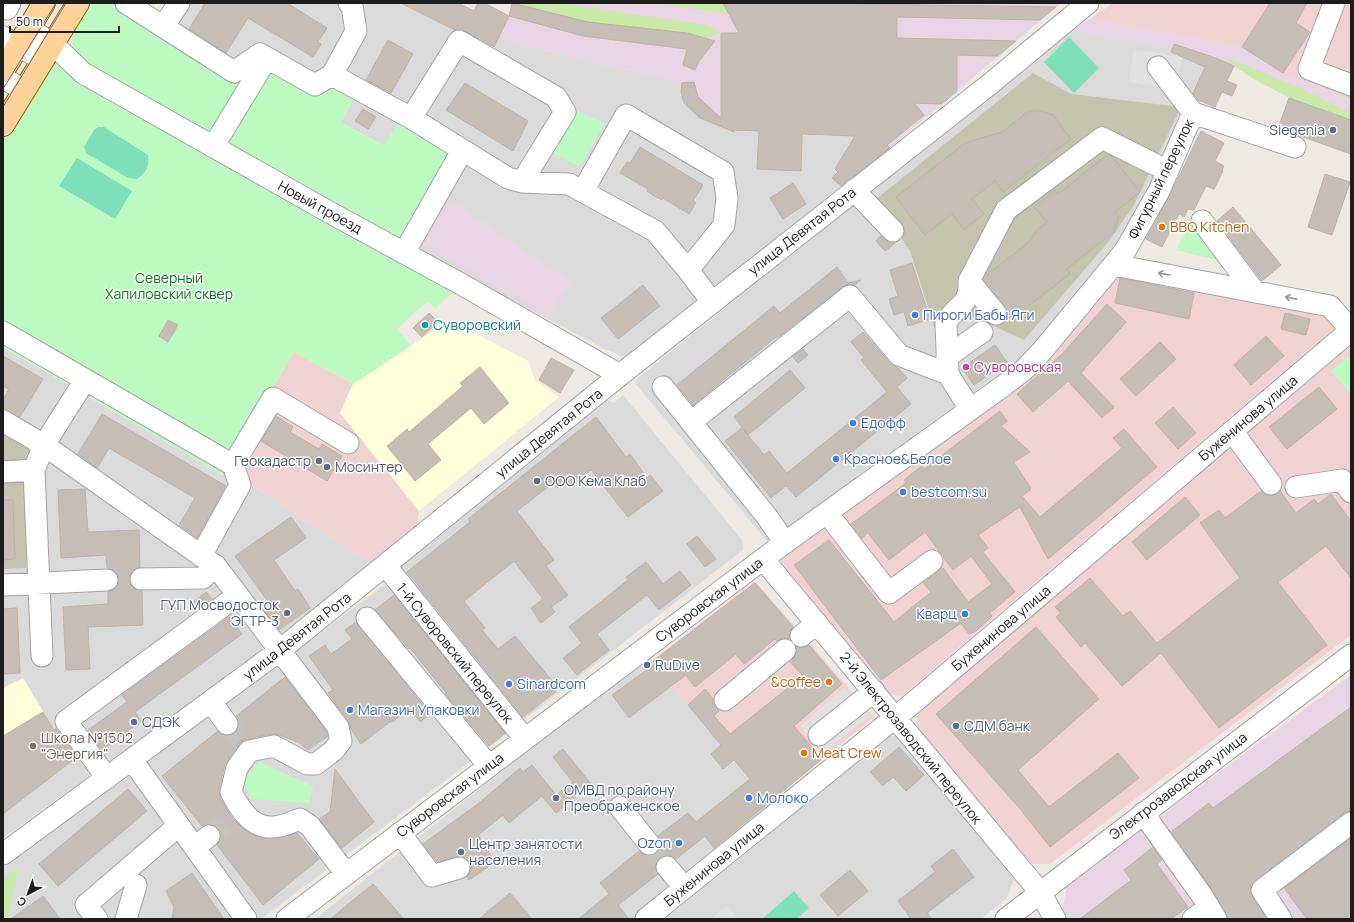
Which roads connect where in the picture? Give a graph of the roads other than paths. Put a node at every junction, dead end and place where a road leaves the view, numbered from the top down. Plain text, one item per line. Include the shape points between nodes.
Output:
1 (10, 3) edge
2 (44, 3) edge
3 (78, 3) edge
4 (126, 3) edge
5 (179, 3) edge
6 (349, 3) edge
7 (1088, 3) edge
8 (1334, 3) edge
9 (3, 7) edge
10 (163, 27) junction
11 (17, 37) edge
12 (48, 52) junction
13 (266, 58) junction
14 (1158, 67) dead end
15 (3, 71) edge
16 (332, 76) junction
17 (3, 78) edge
18 (1351, 85) edge
19 (24, 90) junction
20 (1193, 113) junction
21 (411, 118) junction
22 (3, 125) edge
23 (213, 147) junction
24 (1295, 147) dead end
25 (462, 151) junction
26 (1156, 165) dead end
27 (522, 182) junction
28 (854, 190) junction
29 (583, 191) junction
30 (1202, 221) dead end
31 (893, 231) dead end
32 (404, 253) junction
33 (1114, 265) junction
34 (688, 270) junction
35 (969, 281) junction
36 (1254, 291) junction
37 (712, 302) junction
38 (996, 314) dead end
39 (1351, 330) edge
40 (3, 332) edge
41 (982, 332) dead end
42 (947, 366) junction
43 (620, 375) junction
44 (85, 380) junction
45 (663, 387) dead end
46 (970, 409) junction
47 (3, 421) edge
48 (691, 422) junction
49 (1232, 431) junction
50 (348, 443) dead end
51 (44, 445) junction
52 (232, 466) junction
53 (34, 470) junction
54 (3, 472) edge
55 (1271, 484) dead end
56 (1296, 487) dead end
57 (1351, 492) edge
58 (827, 513) junction
59 (785, 543) junction
60 (763, 559) junction
61 (208, 560) junction
62 (932, 561) dead end
63 (386, 566) junction
64 (141, 579) dead end
65 (107, 580) dead end
66 (39, 584) junction
67 (3, 585) edge
68 (238, 595) junction
69 (367, 618) dead end
70 (785, 650) dead end
71 (279, 651) junction
72 (1351, 655) edge
73 (42, 656) dead end
74 (874, 691) junction
75 (724, 700) dead end
76 (211, 702) junction
77 (896, 717) junction
78 (227, 724) tunnel mouth
79 (820, 735) dead end
80 (525, 739) junction
81 (132, 760) junction
82 (489, 766) junction
83 (107, 778) junction
84 (620, 807) dead end
85 (1143, 813) junction
86 (1351, 823) edge
87 (178, 826) junction
88 (400, 833) junction
89 (649, 844) tunnel mouth
90 (3, 854) edge
91 (667, 866) tunnel mouth
92 (459, 868) dead end
93 (346, 874) junction
94 (136, 885) dead end
95 (684, 887) junction
96 (1040, 892) junction
97 (1206, 915) edge
98 (97, 919) edge
99 (126, 919) edge
100 (246, 919) edge
101 (287, 919) edge
102 (646, 919) edge
103 (1006, 919) edge
104 (1055, 919) edge
105 (1281, 919) edge

1 - 9 street via 7,9
2 - 11 main road
3 - 12 main road
4 - 10 street
5 - 10 street
6 - 16 street via 352,6 356,31
7 - 28 street, улица Девятая Рота via 990,84
8 - 18 street via 1309,69
10 - 13 street via 234,72 260,54
11 - 12 street, Новый проезд
11 - 15 main road
12 - 19 main road
12 - 23 street, Новый проезд
13 - 16 street via 315,85
13 - 23 street
14 - 20 street
16 - 21 street
17 - 19 street
19 - 22 main road
20 - 24 street
20 - 33 street, Фигурный переулок via 1152,204
21 - 25 street
21 - 27 street via 459,41 480,53 556,97 565,112
23 - 32 street, Новый проезд
25 - 27 street via 508,178
25 - 32 street
26 - 35 street via 1102,138 1006,210
27 - 29 street via 569,184
28 - 31 street
28 - 37 street, улица Девятая Рота
29 - 34 street via 655,231
29 - 34 street via 626,115 723,172 727,198 724,225
30 - 36 street
32 - 43 street, Новый проезд
36 -> 33 street
33 - 46 street, Суворовская улица via 1024,369
34 - 37 street
35 - 38 street
35 - 42 street via 970,291 967,298 946,324
39 -> 36 street via 1330,306
37 - 43 street, улица Девятая Рота
39 - 49 street, Буженинова улица
40 - 44 street
41 - 42 street
42 - 46 street
42 - 48 street via 899,355 850,296
43 - 63 street, улица Девятая Рота
44 - 51 street
44 - 52 street
45 - 48 street
46 - 58 street, Суворовская улица
47 - 51 street
48 - 59 street
49 - 55 street
49 - 77 street, Буженинова улица
50 - 52 street via 273,398
51 - 53 street
51 - 61 street
52 - 61 street via 240,485
53 - 54 street
53 - 66 street
56 - 57 street via 1342,480
58 - 59 street, Суворовская улица
58 - 62 street via 889,593
59 - 60 street, Суворовская улица
60 - 74 street, 2-й Электрозаводский переулок via 809,630
60 - 80 street, Суворовская улица
61 - 64 street via 203,578
61 - 68 street
63 - 71 street, улица Девятая Рота
63 - 80 street, 1-й Суворовский переулок
65 - 66 street
66 - 67 street
66 - 73 street
68 - 71 street
68 - 83 street via 66,721
69 - 82 street
70 - 75 street
71 - 76 street, улица Девятая Рота
71 - 93 street via 338,727 340,741 334,750 316,764 307,764 274,746 247,747 237,768 231,792 236,814 256,824 274,828 300,819 310,826
72 - 85 street, Электрозаводская улица
74 - 77 street, 2-й Электрозаводский переулок
74 - 79 street
76 - 78 street
76 - 81 street, улица Девятая Рота
77 - 95 street, Буженинова улица
77 - 96 street, 2-й Электрозаводский переулок
80 - 82 street, Суворовская улица
81 - 83 street, улица Девятая Рота
81 - 87 street
82 - 88 street, Суворовская улица
83 - 90 street, улица Девятая Рота
84 - 89 street
85 - 96 street, Электрозаводская улица
85 - 97 street
86 - 105 street via 1262,890
87 - 98 street via 86,905
87 - 100 street via 202,841
88 - 92 street via 432,876
88 - 93 street, Суворовская улица
91 - 95 street
93 - 101 street, Суворовская улица
94 - 99 street
95 - 102 street, Буженинова улица
96 - 103 street, Электрозаводская улица
96 - 104 street, 2-й Электрозаводский переулок

